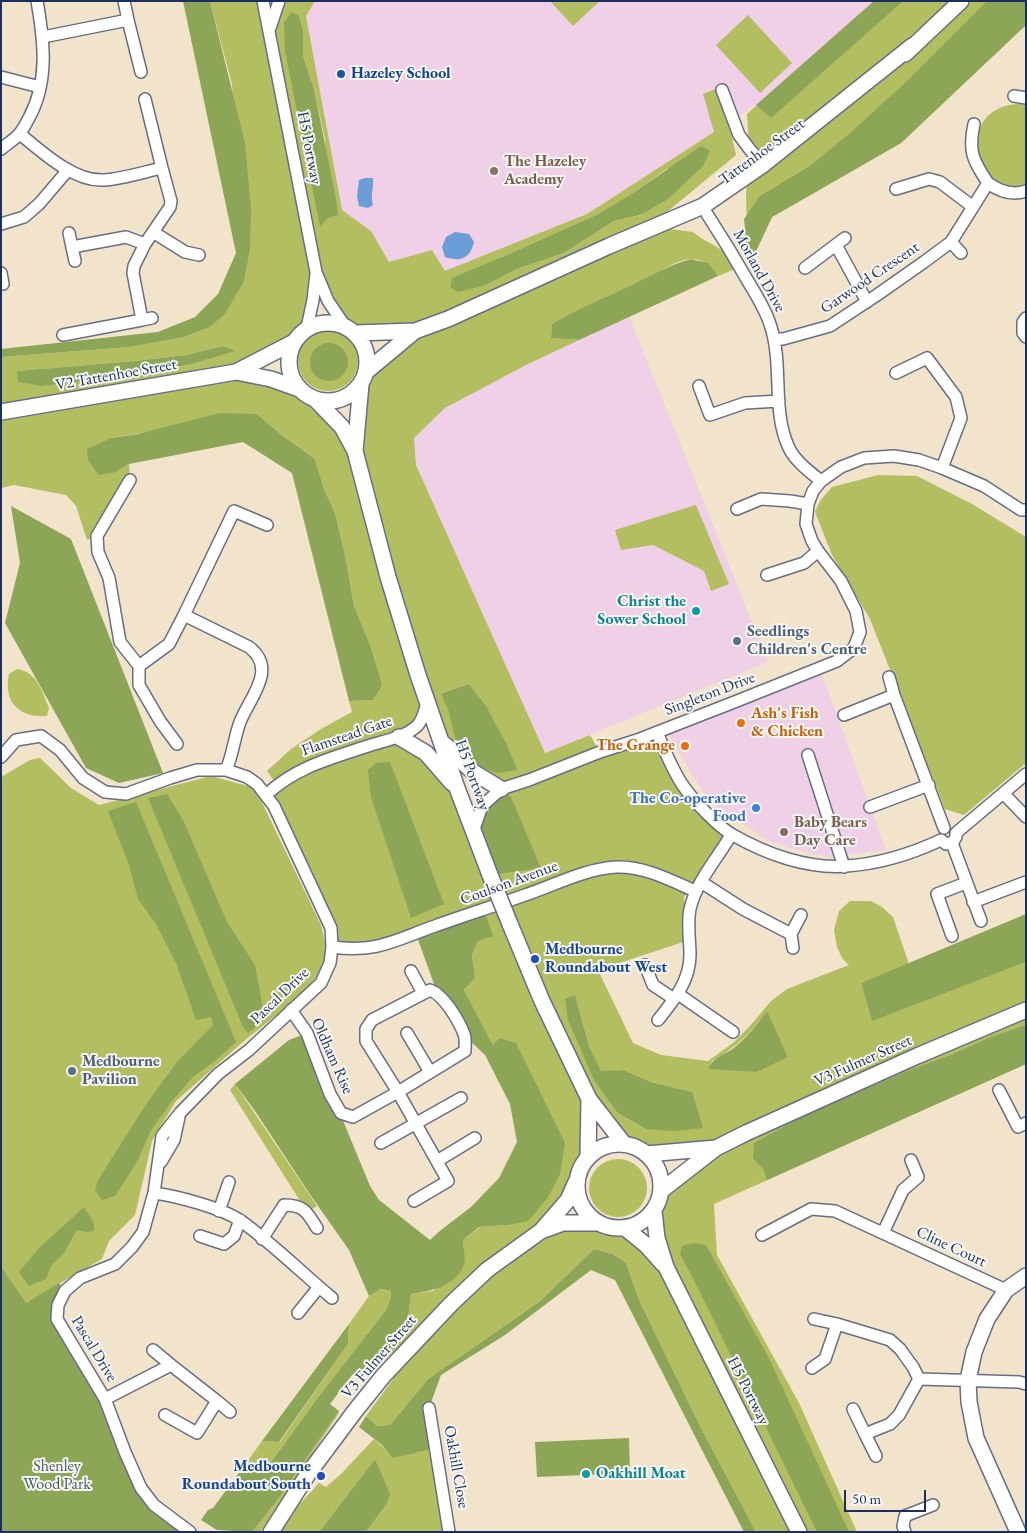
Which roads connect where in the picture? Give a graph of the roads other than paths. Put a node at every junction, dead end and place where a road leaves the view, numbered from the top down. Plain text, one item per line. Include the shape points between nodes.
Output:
1 (37, 1) edge
2 (124, 1) edge
3 (263, 1) edge
4 (279, 1) edge
5 (961, 1) edge
6 (128, 20) junction
7 (269, 30) junction
8 (44, 37) junction
9 (912, 46) junction
10 (141, 72) dead end
11 (1, 76) edge
12 (40, 87) junction
13 (722, 90) dead end
14 (1014, 96) dead end
15 (1026, 98) edge
16 (145, 99) dead end
17 (974, 124) dead end
18 (20, 134) junction
19 (1, 149) edge
20 (764, 164) junction
21 (162, 168) junction
22 (68, 170) junction
23 (988, 183) junction
24 (896, 189) dead end
25 (1026, 191) edge
26 (973, 207) junction
27 (707, 214) junction
28 (1, 224) edge
29 (153, 232) junction
30 (68, 233) dead end
31 (951, 242) junction
32 (145, 244) junction
33 (609, 246) junction
34 (72, 247) junction
35 (961, 253) dead end
36 (200, 255) dead end
37 (75, 262) dead end
38 (805, 268) dead end
39 (315, 269) junction
40 (866, 302) junction
41 (1026, 318) edge
42 (307, 328) junction
43 (351, 329) junction
44 (415, 331) junction
45 (63, 335) dead end
46 (1026, 336) edge
47 (775, 339) junction
48 (294, 342) junction
49 (236, 372) junction
50 (896, 373) dead end
51 (364, 377) junction
52 (699, 386) dead end
53 (299, 389) junction
54 (315, 399) junction
55 (779, 401) junction
56 (1, 412) edge
57 (355, 451) junction
58 (942, 468) junction
59 (130, 480) dead end
60 (821, 481) junction
61 (808, 504) junction
62 (737, 509) dead end
63 (1026, 510) edge
64 (267, 526) dead end
65 (818, 551) junction
66 (767, 575) dead end
67 (184, 615) junction
68 (139, 666) junction
69 (888, 677) dead end
70 (894, 695) junction
71 (428, 701) junction
72 (844, 715) dead end
73 (657, 732) junction
74 (399, 737) junction
75 (441, 741) junction
76 (177, 744) dead end
77 (808, 755) dead end
78 (1, 757) edge
79 (226, 770) junction
80 (1026, 774) edge
81 (929, 785) junction
82 (457, 788) junction
83 (501, 789) junction
84 (266, 794) junction
85 (1004, 794) junction
86 (870, 807) dead end
87 (1026, 817) edge
88 (473, 832) junction
89 (731, 835) junction
90 (948, 836) junction
91 (844, 867) junction
92 (1026, 882) edge
93 (966, 883) junction
94 (698, 887) junction
95 (973, 902) junction
96 (801, 915) dead end
97 (981, 921) dead end
98 (791, 934) junction
99 (952, 936) dead end
100 (332, 947) junction
101 (793, 948) dead end
102 (646, 965) dead end
103 (411, 971) dead end
104 (423, 993) junction
105 (676, 996) junction
106 (291, 1010) junction
107 (1026, 1010) edge
108 (658, 1020) dead end
109 (733, 1032) dead end
110 (407, 1033) dead end
111 (430, 1072) junction
112 (999, 1090) dead end
113 (398, 1092) junction
114 (461, 1098) dead end
115 (589, 1099) junction
116 (1026, 1123) edge
117 (415, 1124) junction
118 (475, 1138) dead end
119 (381, 1143) dead end
120 (624, 1144) junction
121 (716, 1148) junction
122 (647, 1154) junction
123 (588, 1157) junction
124 (911, 1160) dead end
125 (436, 1161) junction
126 (576, 1181) junction
127 (229, 1182) dead end
128 (662, 1190) junction
129 (154, 1193) junction
130 (414, 1201) dead end
131 (219, 1211) junction
132 (654, 1211) junction
133 (240, 1220) junction
134 (597, 1223) junction
135 (317, 1228) dead end
136 (625, 1228) junction
137 (541, 1231) junction
138 (883, 1233) junction
139 (762, 1235) dead end
140 (200, 1236) dead end
141 (262, 1239) junction
142 (666, 1267) junction
143 (1026, 1276) edge
144 (319, 1287) junction
145 (1006, 1290) junction
146 (332, 1298) dead end
147 (298, 1313) dead end
148 (814, 1320) dead end
149 (837, 1324) junction
150 (153, 1350) dead end
151 (171, 1365) junction
152 (812, 1368) dead end
153 (919, 1379) junction
154 (968, 1380) junction
155 (1026, 1384) edge
156 (105, 1399) junction
157 (217, 1401) junction
158 (429, 1408) dead end
159 (853, 1409) dead end
160 (230, 1412) dead end
161 (165, 1415) dead end
162 (865, 1434) junction
163 (876, 1456) dead end
164 (933, 1505) dead end
165 (190, 1532) edge
166 (271, 1532) edge
167 (449, 1532) edge
168 (799, 1532) edge
169 (905, 1532) edge
170 (1018, 1532) edge

1 - 8 street
2 - 6 street
3 - 7 street, H5 Portway
4 - 7 street, H5 Portway
5 - 9 street, Tattenhoe Street
6 - 8 street
6 - 10 street
7 - 39 street, H5 Portway
8 - 12 street
9 - 20 street, Tattenhoe Street
9 - 27 street, Tattenhoe Street via 856,103 772,170
11 - 12 street
12 - 18 street via 33,110
13 - 20 street via 739,135
14 - 15 street
16 - 21 street
17 - 23 street via 970,140 972,155
18 - 19 street
18 - 22 street
20 - 33 street, Tattenhoe Street via 702,206
21 - 22 street via 103,180
21 - 29 street via 171,201
22 - 28 street via 24,217
23 - 25 street via 998,190
23 - 26 street, Garwood Crescent
24 - 26 street via 930,179 940,182
26 - 31 street, Garwood Crescent
27 - 33 street, Tattenhoe Street via 657,234
27 - 47 street, Morland Drive via 765,311
29 - 32 street
29 - 36 street via 185,252
30 - 34 street
31 - 35 street
31 - 40 street, Garwood Crescent
32 - 34 street via 126,237
32 - 45 street via 133,273 147,319
33 - 44 street, Tattenhoe Street
34 - 37 street
38 - 40 street via 840,241
39 - 42 street, H5 Portway
39 - 43 street, H5 Portway via 328,301
40 - 47 street, Garwood Crescent via 830,326
41 - 46 street via 1023,322
42 - 43 street via 333,322
42 - 48 street
43 - 44 street, Tattenhoe Street
43 - 51 street via 367,350
44 - 51 street, Tattenhoe Street
47 - 55 street, Morland Drive
48 - 49 street, V2 Tattenhoe Street
48 - 53 street via 289,366
49 - 53 street, V2 Tattenhoe Street
49 - 56 street, V2 Tattenhoe Street
50 - 58 street via 927,358 956,397 961,418
51 - 54 street via 352,394 341,400
51 - 57 street, H5 Portway
52 - 55 street via 710,415 745,403
53 - 54 street
54 - 57 street, H5 Portway via 342,427
55 - 60 street, Morland Drive via 781,428 790,450 807,471
57 - 71 street, H5 Portway via 388,577
58 - 60 street via 894,456 864,458 840,467
58 - 63 street via 984,486
59 - 68 street via 97,536 98,552 109,578 120,642
60 - 61 street, Singleton Drive
61 - 62 street via 762,499
61 - 65 street, Singleton Drive via 806,524
64 - 67 street via 234,511
65 - 66 street via 804,563
65 - 73 street, Singleton Drive via 841,581 856,611 860,632 854,648 837,660
67 - 68 street via 169,644
67 - 79 street via 249,647 258,653 262,661 262,676 239,723
68 - 76 street via 138,685
69 - 70 street
70 - 72 street
70 - 81 street
71 - 74 street, Flamstead Gate via 419,725
71 - 75 street, H5 Portway
73 - 83 street, Singleton Drive
73 - 89 street via 684,787
74 - 82 street via 426,754
74 - 84 street, Flamstead Gate via 299,770
75 - 82 street, H5 Portway
75 - 83 street via 473,772
77 - 91 street
78 - 79 street via 16,740 41,736 60,750 83,778 105,792 126,794 197,770
79 - 84 street, Pascal Drive via 246,777
80 - 85 street
81 - 86 street
81 - 90 street
82 - 88 street, H5 Portway
83 - 88 street, Singleton Drive via 482,806
84 - 100 street, Pascal Drive via 331,928
85 - 87 street
85 - 90 street
88 - 115 street, H5 Portway, bridge via 542,1001
89 - 91 street via 798,862
89 - 94 street
90 - 91 street via 899,857
90 - 93 street
92 - 95 street
93 - 95 street
93 - 99 street via 932,896
94 - 98 street, Coulson Avenue
94 - 100 street, Coulson Avenue via 644,870 617,867 589,871 383,946 364,949
94 - 105 street via 690,911 688,973
95 - 97 street
96 - 98 street
98 - 101 street
100 - 106 street, Pascal Drive via 330,963 321,982
102 - 105 street via 653,985
103 - 104 street
104 - 111 street, Oldham Rise via 430,990 439,994 465,1036 466,1051
104 - 113 street via 372,1020 366,1029 366,1041
105 - 108 street
105 - 109 street
106 - 113 street, Oldham Rise via 307,1033 330,1094 341,1113 353,1117
106 - 129 street, Pascal Drive via 218,1074 162,1136
107 - 121 street, V3 Fulmer Street via 909,1059
110 - 111 street
111 - 113 street, Oldham Rise
112 - 116 street via 1018,1127
113 - 117 street
114 - 117 street
115 - 120 street, H5 Portway
115 - 123 street, H5 Portway
117 - 119 street
117 - 125 street
118 - 125 street
120 - 122 street
120 - 123 street via 598,1148
121 - 122 street, V3 Fulmer Street
121 - 128 street, V3 Fulmer Street
122 - 128 street via 656,1164
123 - 126 street
124 - 138 street via 918,1177 903,1190
125 - 130 street via 448,1181
126 - 134 street via 581,1205
126 - 137 street, V3 Fulmer Street via 568,1200
127 - 131 street
128 - 132 street
129 - 131 street
129 - 156 street, Pascal Drive via 146,1226 132,1247 115,1264 80,1278 65,1291 58,1305 57,1319
131 - 133 street
132 - 136 street via 636,1225
132 - 142 street, H5 Portway via 657,1238
133 - 140 street via 234,1236 224,1244
133 - 141 street
134 - 136 street
134 - 137 street, V3 Fulmer Street via 563,1223
135 - 141 street via 307,1212 296,1205 284,1205
136 - 142 street, H5 Portway
137 - 166 street, V3 Fulmer Street via 487,1270 384,1376 308,1474
138 - 139 street, Cline Court via 835,1211 811,1209
138 - 145 street, Cline Court
141 - 144 street
142 - 168 street, H5 Portway
143 - 145 street
144 - 146 street
144 - 147 street
145 - 154 street via 986,1319
148 - 149 street
149 - 152 street via 825,1359
149 - 153 street via 890,1340 900,1349
150 - 151 street
151 - 156 street
151 - 157 street
153 - 154 street
153 - 162 street via 899,1415 890,1424
154 - 155 street
154 - 170 street via 976,1438
156 - 165 street, Pascal Drive via 141,1488 154,1505
157 - 160 street
157 - 161 street via 202,1436
158 - 167 street, Oakhill Close
159 - 162 street
162 - 163 street
164 - 169 street via 905,1516

